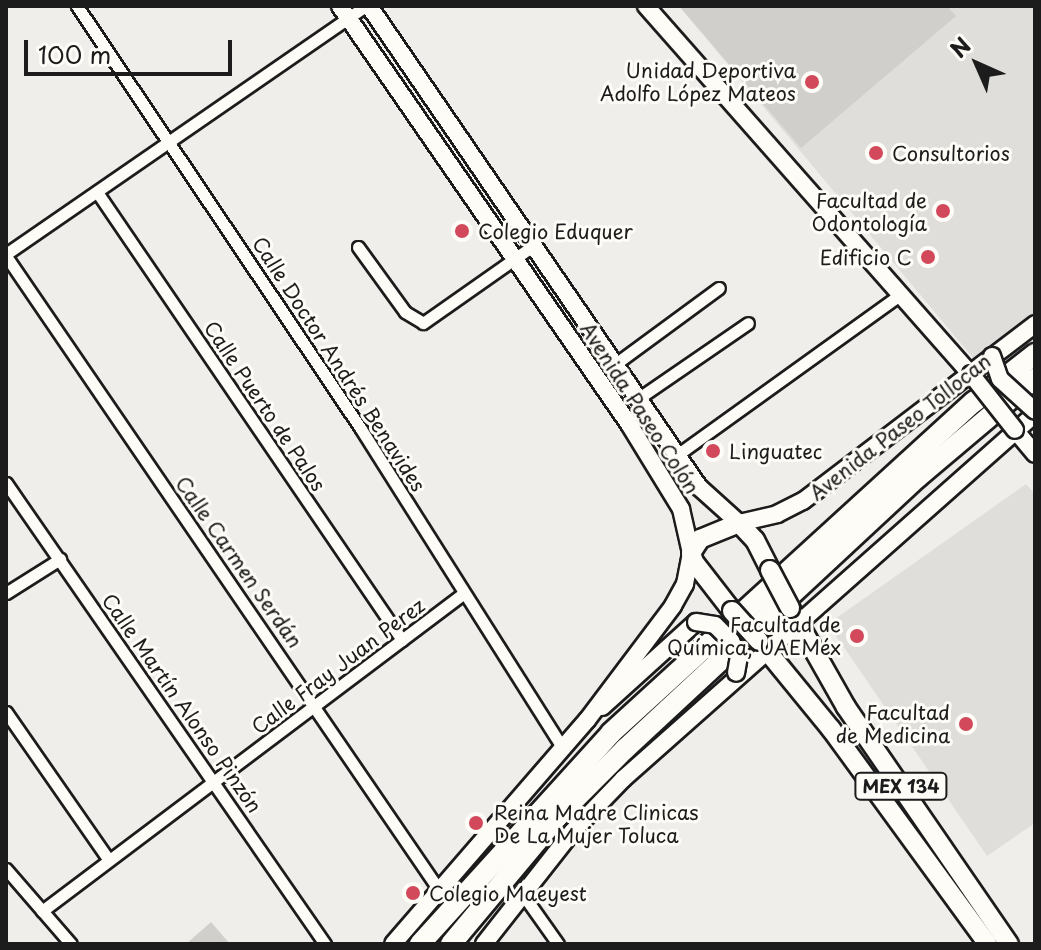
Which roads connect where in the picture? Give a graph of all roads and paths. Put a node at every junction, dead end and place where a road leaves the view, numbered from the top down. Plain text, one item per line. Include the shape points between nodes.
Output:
1 (77, 6) edge
2 (368, 6) edge
3 (646, 6) edge
4 (344, 12) edge
5 (170, 140) junction
6 (476, 164) junction
7 (458, 177) junction
8 (97, 192) junction
9 (534, 245) junction
10 (358, 247) dead end
11 (6, 255) edge
12 (513, 260) junction
13 (719, 288) dead end
14 (898, 296) junction
15 (748, 323) dead end
16 (1035, 324) edge
17 (1035, 354) edge
18 (992, 356) junction
19 (614, 365) junction
20 (971, 374) junction
21 (1035, 378) edge
22 (639, 398) junction
23 (1035, 412) edge
24 (1015, 430) junction
25 (1035, 454) edge
26 (677, 455) junction
27 (6, 483) edge
28 (739, 523) junction
29 (691, 553) junction
30 (60, 559) junction
31 (6, 593) edge
32 (464, 593) junction
33 (795, 616) junction
34 (402, 640) junction
35 (763, 646) junction
36 (317, 705) junction
37 (6, 712) edge
38 (587, 720) junction
39 (562, 747) junction
40 (623, 779) junction
41 (215, 781) junction
42 (109, 860) junction
43 (6, 869) edge
44 (439, 890) junction
45 (524, 896) junction
46 (42, 911) junction
47 (71, 944) edge
48 (325, 944) edge
49 (393, 944) edge
50 (420, 944) edge
51 (451, 944) edge
52 (484, 944) edge
53 (558, 944) edge
54 (988, 944) edge
55 (1009, 944) edge

1 - 5 street, Calle Doctor Andrés Benavides
2 - 4 street
2 - 6 main road, Avenida Paseo Colón
3 - 14 main road
4 - 5 street
4 - 7 main road, Avenida Paseo Colón
5 - 8 street
5 - 32 street, Calle Doctor Andrés Benavides
6 - 7 main road
6 - 9 main road, Avenida Paseo Colón
7 - 12 main road, Avenida Paseo Colón
8 - 11 street
8 - 34 street, Calle Puerto de Palos
9 - 12 street
9 - 19 main road, Avenida Paseo Colón
10 - 12 street via 405,312 418,321 429,321
11 - 36 street, Calle Carmen Serdán
12 - 29 main road, Avenida Paseo Colón via 681,509
13 - 19 street
14 - 20 main road
14 - 26 street
15 - 22 street
16 - 18 main road, Avenida Paseo Tollocan
17 - 50 highway, Avenida Paseo Tollocan via 974,402 611,733
18 - 20 main road, Avenida Paseo Tollocan
18 - 23 main road, bridge via 1000,379
19 - 22 main road, Avenida Paseo Colón
20 - 24 main road, bridge
20 - 28 main road, Avenida Paseo Tollocan via 803,501
21 - 51 highway via 918,477 625,749 558,816
22 - 26 main road, Avenida Paseo Colón
23 - 24 main road
24 - 25 main road
24 - 33 main road
26 - 28 main road, Avenida Paseo Colón via 715,506
27 - 30 street, Calle Martín Alonso Pinzón
28 - 29 main road, Avenida Paseo Tollocan via 709,532
28 - 33 main road, Avenida Paseo Colón, bridge via 755,540
29 - 35 main road, Avenida Paseo Colón, bridge
29 - 38 main road via 685,584 673,606
30 - 31 street
30 - 41 street, Calle Martín Alonso Pinzón
32 - 34 street, Calle Fray Juan Perez
32 - 39 street, Calle Doctor Andrés Benavides
33 - 35 main road
33 - 55 main road, Avenida Paseo Colón / MEX 134 via 846,707
34 - 36 street, Calle Fray Juan Perez
35 - 40 main road
35 - 54 main road, Avenida Paseo Colón / MEX 134 via 831,729
36 - 41 street, Calle Fray Juan Perez
36 - 44 street, Calle Carmen Serdán
37 - 42 street
38 - 39 main road
38 - 40 main road, bridge via 696,622 715,625 731,641 739,656 736,673 645,750
39 - 44 main road
40 - 45 main road via 572,832
41 - 42 street, Calle Fray Juan Perez
41 - 48 street, Calle Martín Alonso Pinzón
42 - 46 street, Calle Fray Juan Perez
43 - 46 street
44 - 49 main road
45 - 52 main road
45 - 53 street
46 - 47 street

